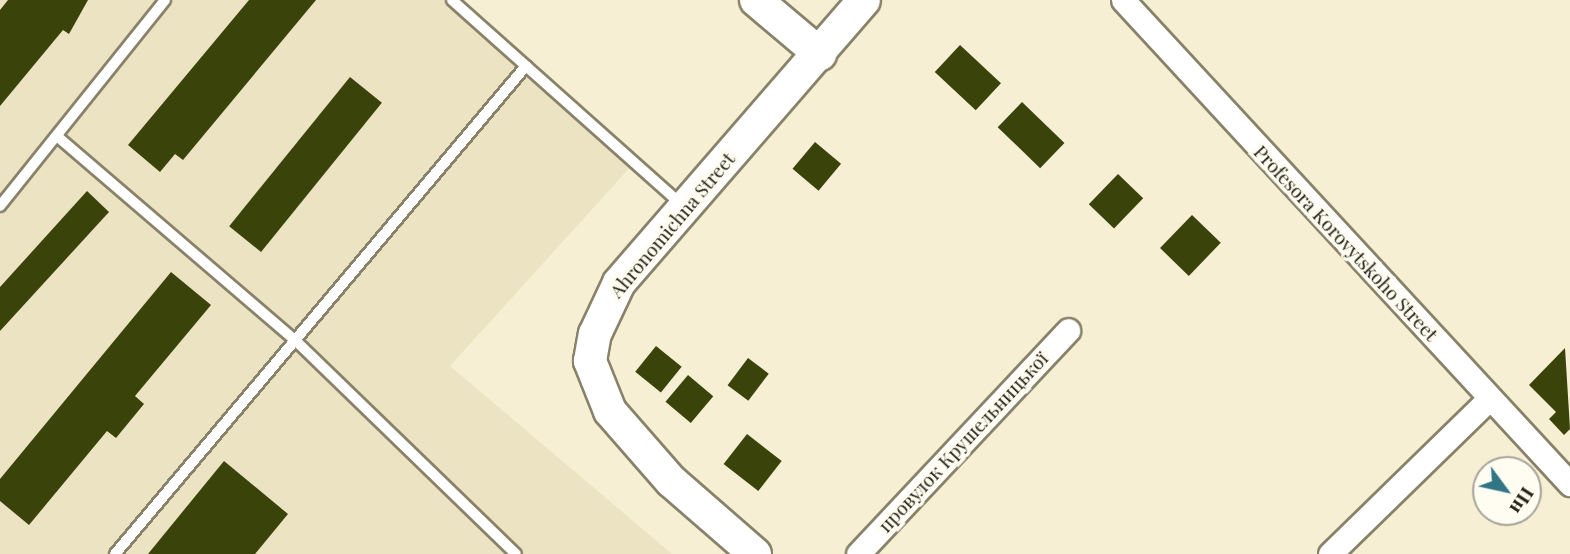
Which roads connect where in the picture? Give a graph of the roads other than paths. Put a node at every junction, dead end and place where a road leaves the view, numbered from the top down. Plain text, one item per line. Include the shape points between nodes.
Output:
1 (165, 0) edge
2 (452, 0) edge
3 (756, 0) edge
4 (864, 0) edge
5 (1123, 0) edge
6 (820, 54) junction
7 (526, 66) junction
8 (58, 137) junction
9 (0, 205) edge
10 (685, 207) junction
11 (1068, 330) dead end
12 (296, 341) junction
13 (1489, 399) junction
14 (1570, 484) edge
15 (115, 554) edge
16 (516, 554) edge
17 (755, 554) edge
18 (858, 554) edge
19 (1330, 554) edge

1 - 8 lane
2 - 7 lane
3 - 6 street
4 - 6 street, Ahronomichna Street
5 - 13 street, Profesora Korovytskoho Street
6 - 10 street, Ahronomichna Street
7 - 10 lane
7 - 12 lane
8 - 9 lane
8 - 12 lane
10 - 17 street, Ahronomichna Street via 603,308 590,361 610,411 629,436
11 - 18 street, провулок Крушельницької
12 - 15 lane
12 - 16 lane
13 - 14 street, Profesora Korovytskoho Street
13 - 19 street

